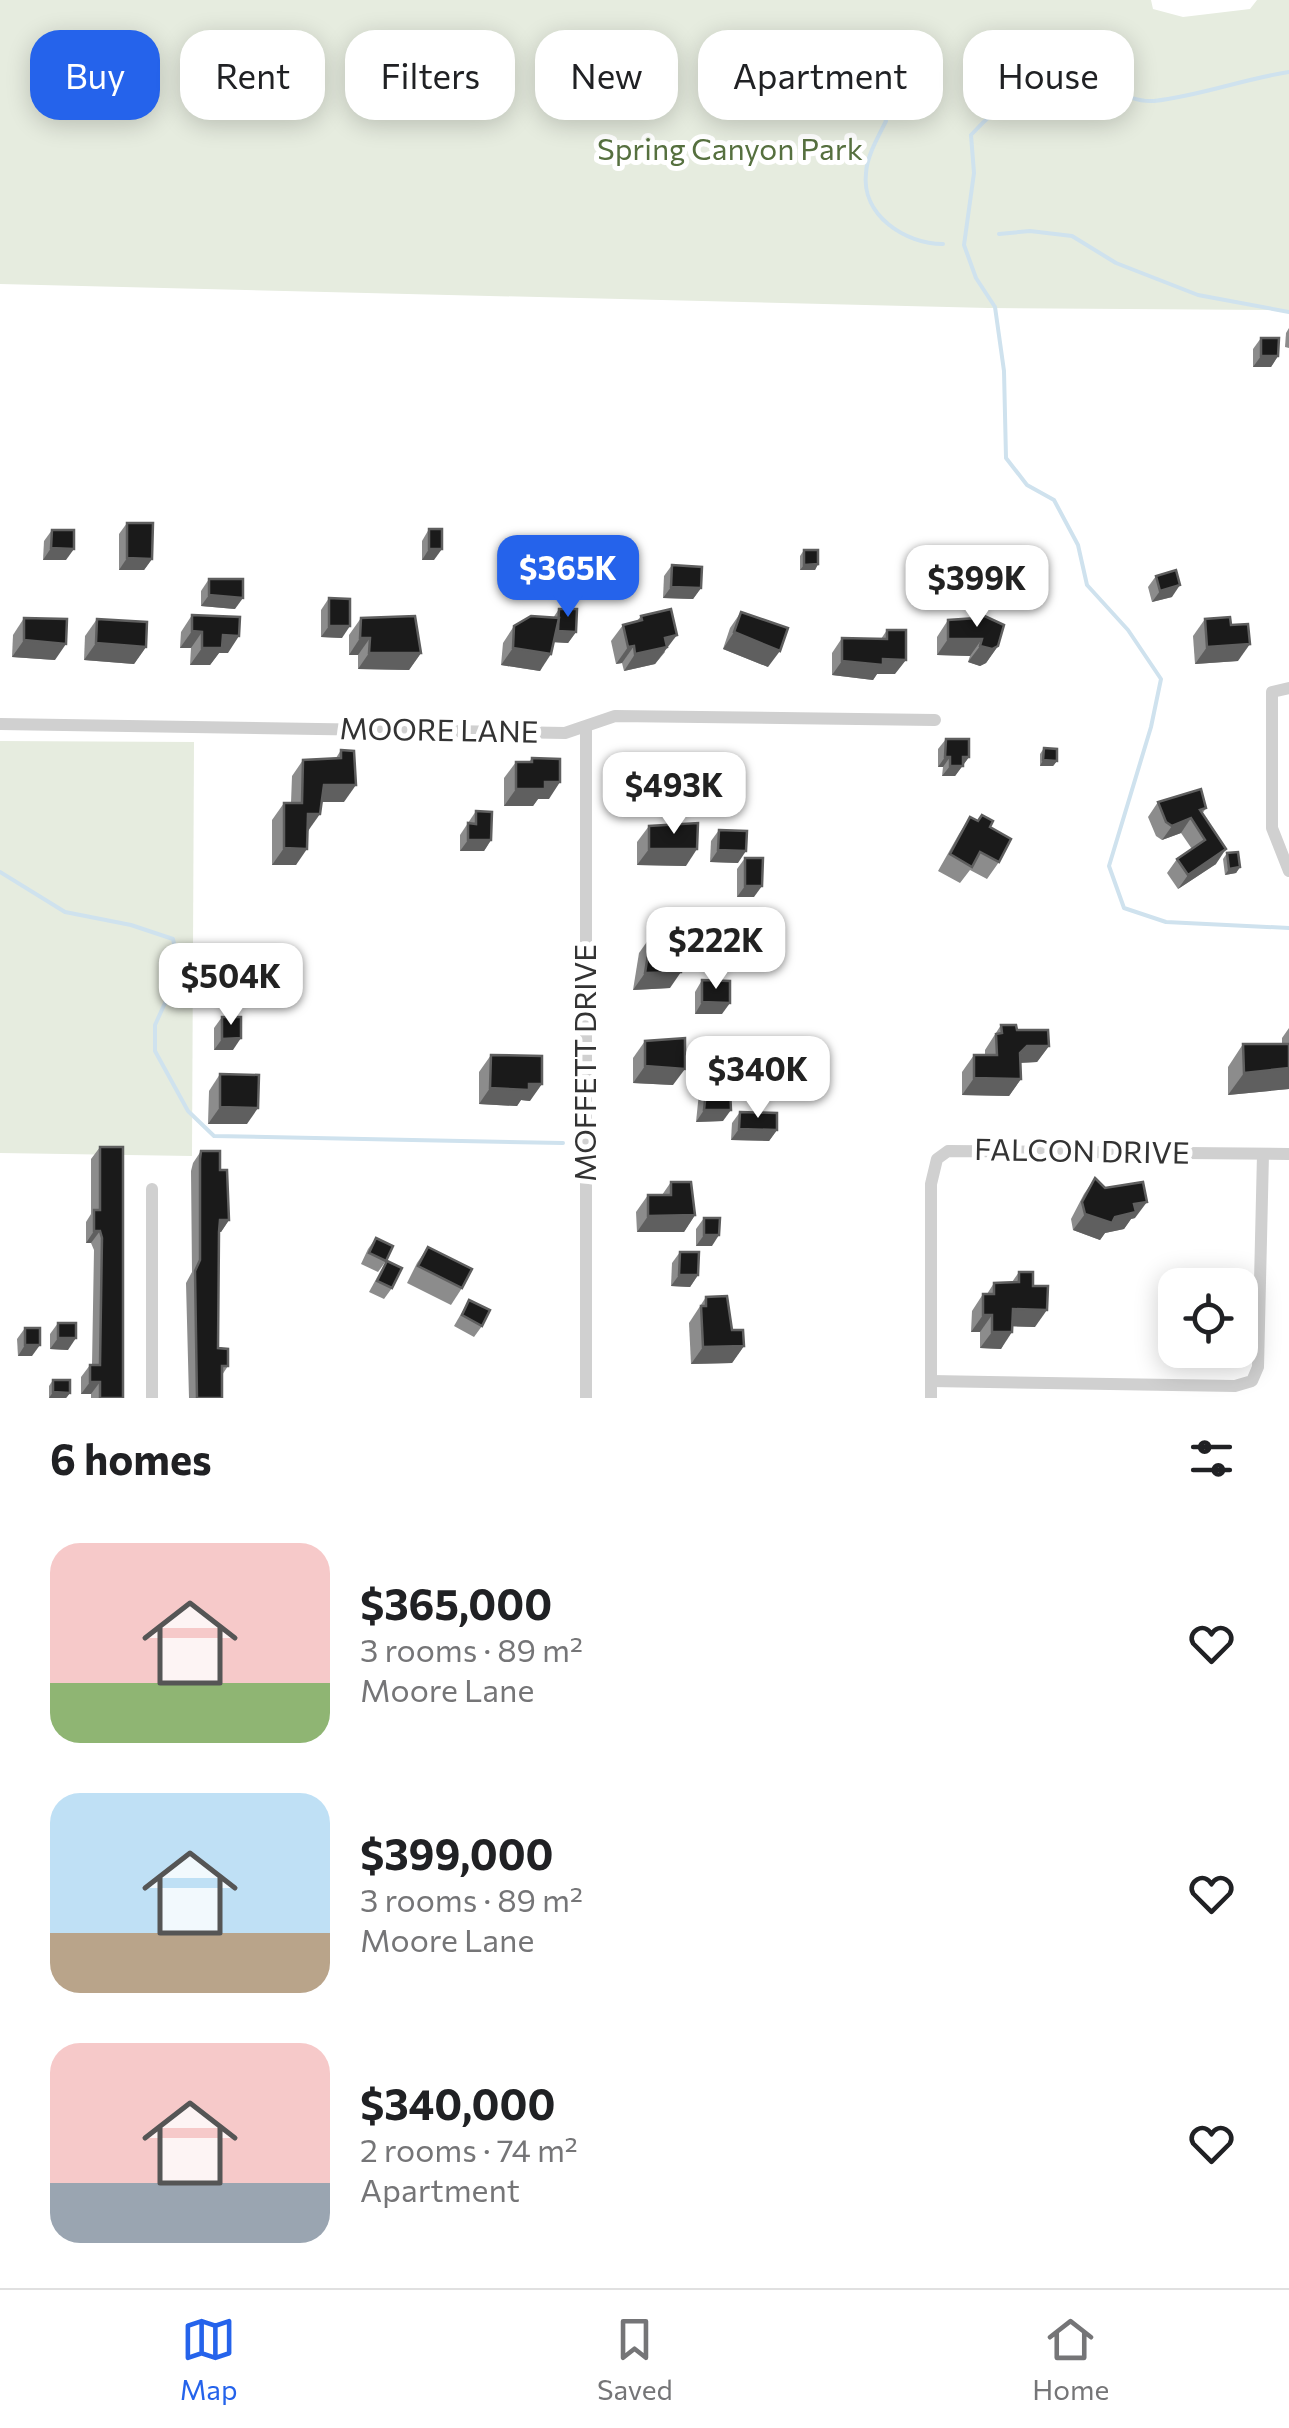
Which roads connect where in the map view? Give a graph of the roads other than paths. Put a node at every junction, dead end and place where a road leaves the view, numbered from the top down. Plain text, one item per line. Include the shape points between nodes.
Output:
1 (1289, 688) edge
2 (935, 720) dead end
3 (0, 724) edge
4 (586, 727) junction
5 (1289, 872) edge
6 (1263, 1154) junction
7 (1289, 1154) edge
8 (152, 1189) dead end
9 (931, 1380) junction
10 (152, 1398) edge
11 (586, 1398) edge
12 (931, 1398) edge

1 - 5 street via 1272,692 1272,828
2 - 4 street, MOORE LANE via 615,716
3 - 4 street, MOORE LANE via 566,732
4 - 11 street, MOFFETT DRIVE
6 - 7 street, FALCON DRIVE
6 - 9 street via 1259,1358 1252,1381 1235,1386
6 - 9 street, FALCON DRIVE via 948,1151 937,1159 931,1184
8 - 10 street
9 - 12 street, FALCON DRIVE

